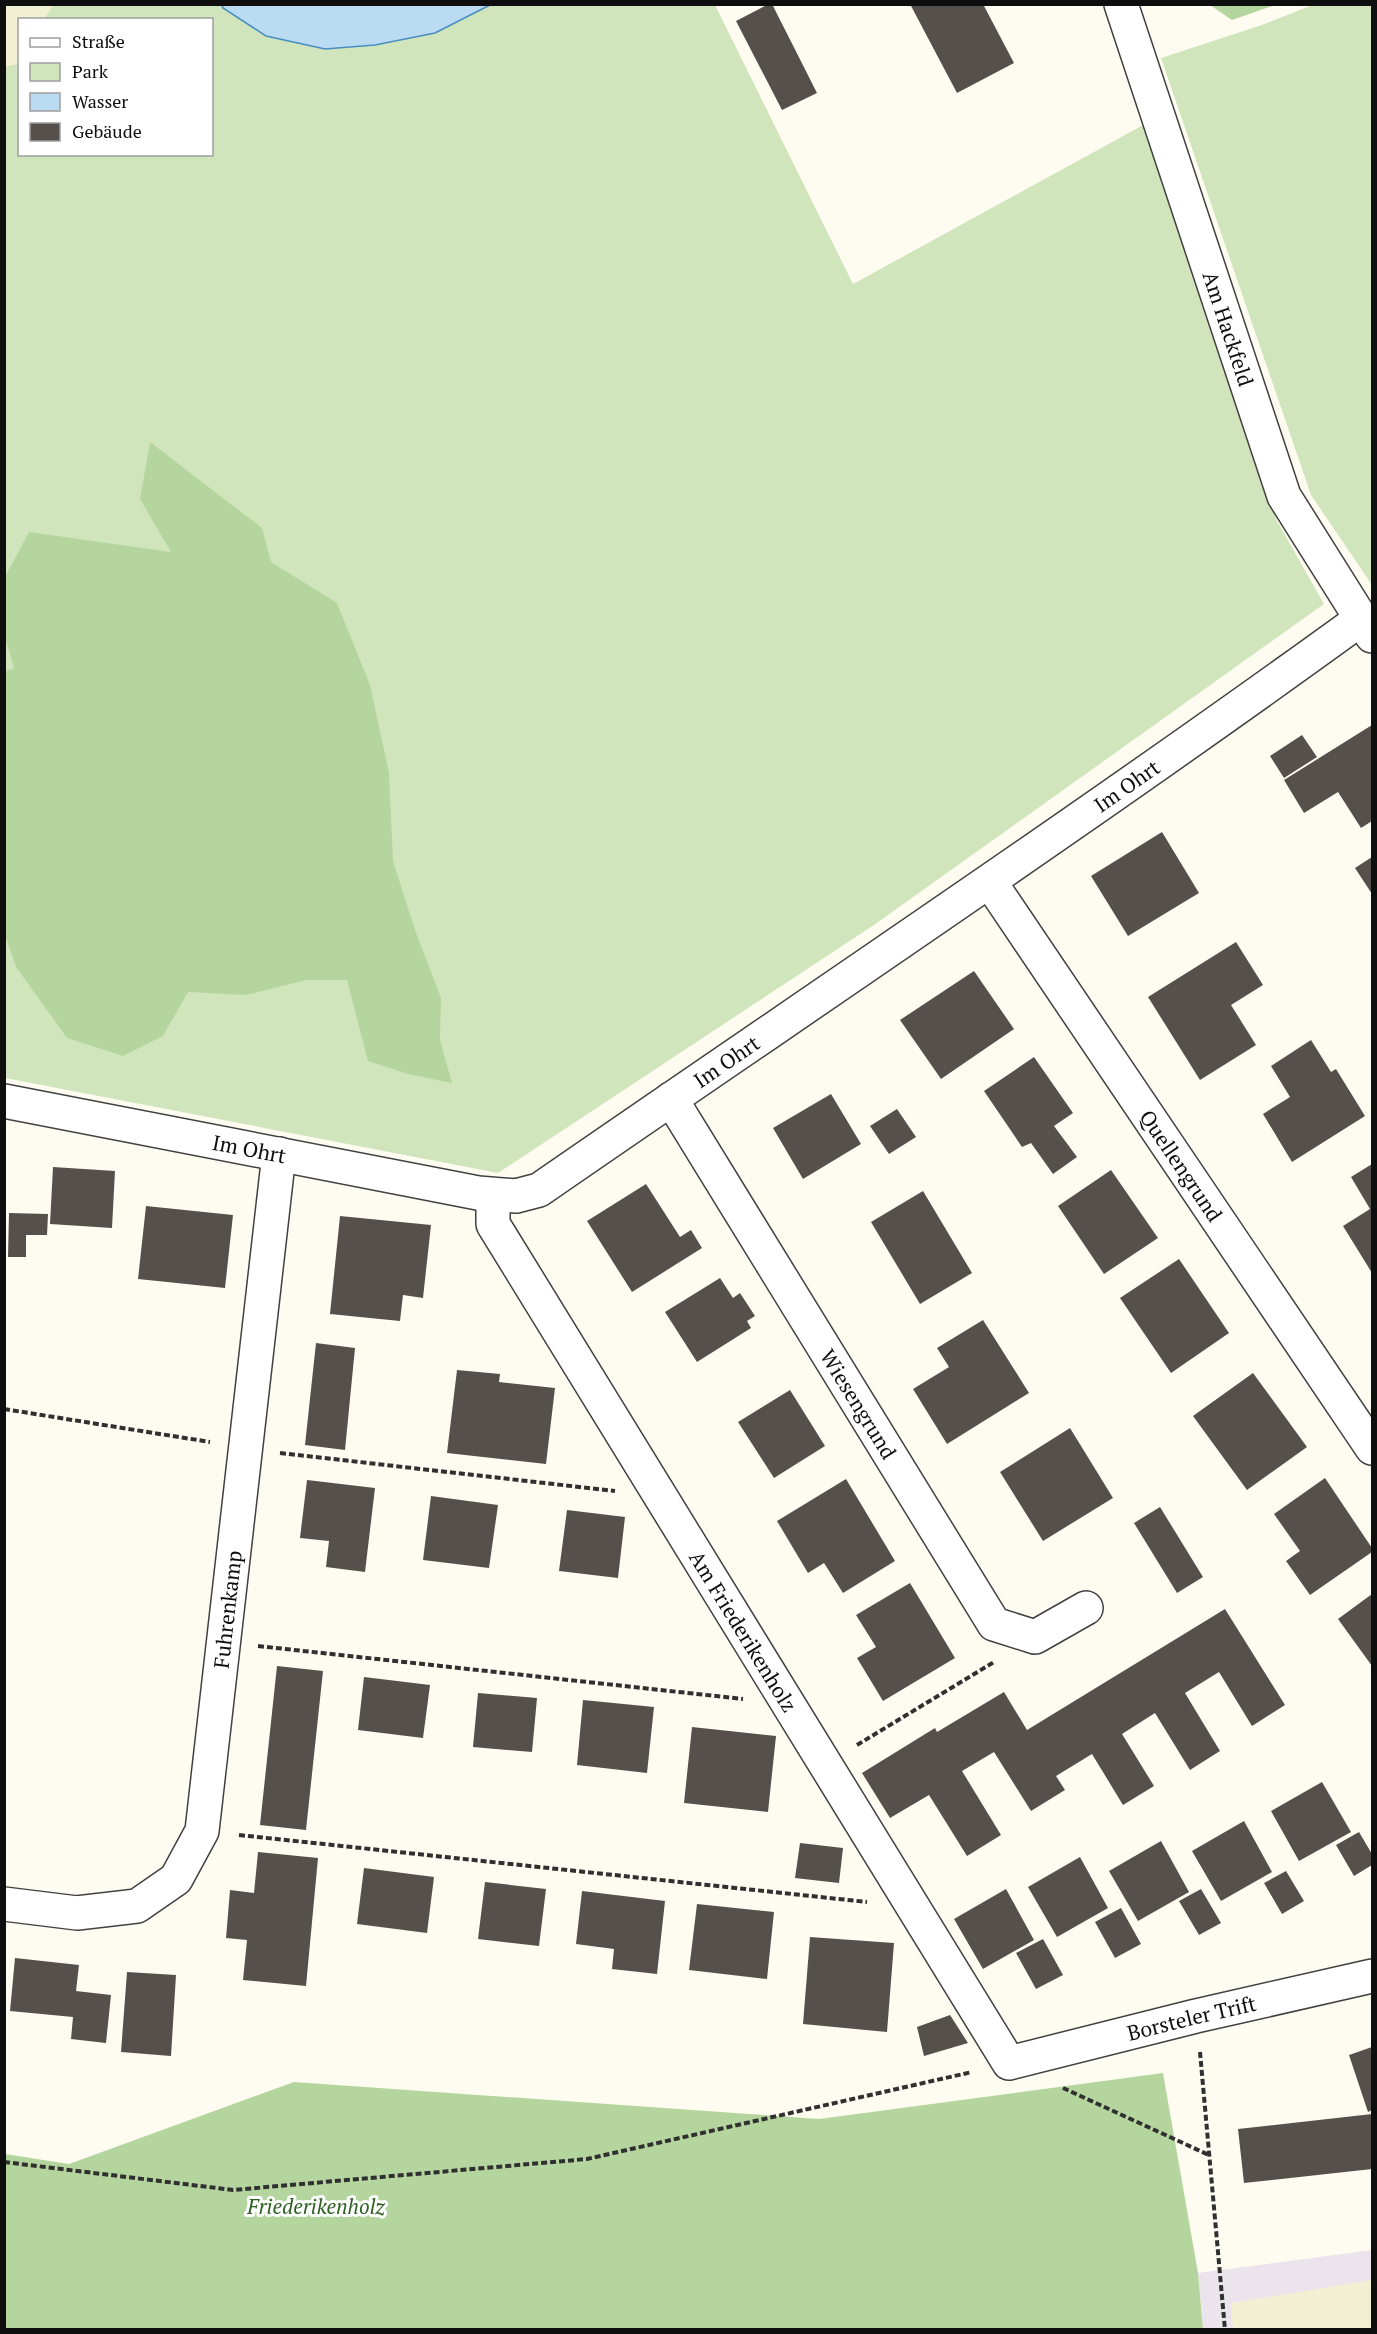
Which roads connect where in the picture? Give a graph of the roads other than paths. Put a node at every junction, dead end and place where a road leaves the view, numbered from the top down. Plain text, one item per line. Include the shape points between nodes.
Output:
1 (1121, 4) edge
2 (1367, 627) edge
3 (990, 882) junction
4 (671, 1099) junction
5 (4, 1101) edge
6 (279, 1154) junction
7 (493, 1196) junction
8 (1372, 1448) edge
9 (1086, 1608) dead end
10 (4, 1904) edge
11 (1372, 1976) edge
12 (1010, 2063) joint

1 - 2 street, Am Hackfeld via 1284,496
2 - 3 street, Im Ohrt via 1240,707
3 - 4 street, Im Ohrt
3 - 8 street, Quellengrund
4 - 7 street, Im Ohrt via 540,1190
4 - 9 street, Wiesengrund via 994,1624 1035,1637
5 - 6 street, Im Ohrt
6 - 7 street, Im Ohrt
6 - 10 street, Fuhrenkamp via 202,1831 176,1879 137,1906 77,1913
7 - 12 street, Am Friederikenholz via 493,1224
11 - 12 street, Borsteler Trift

